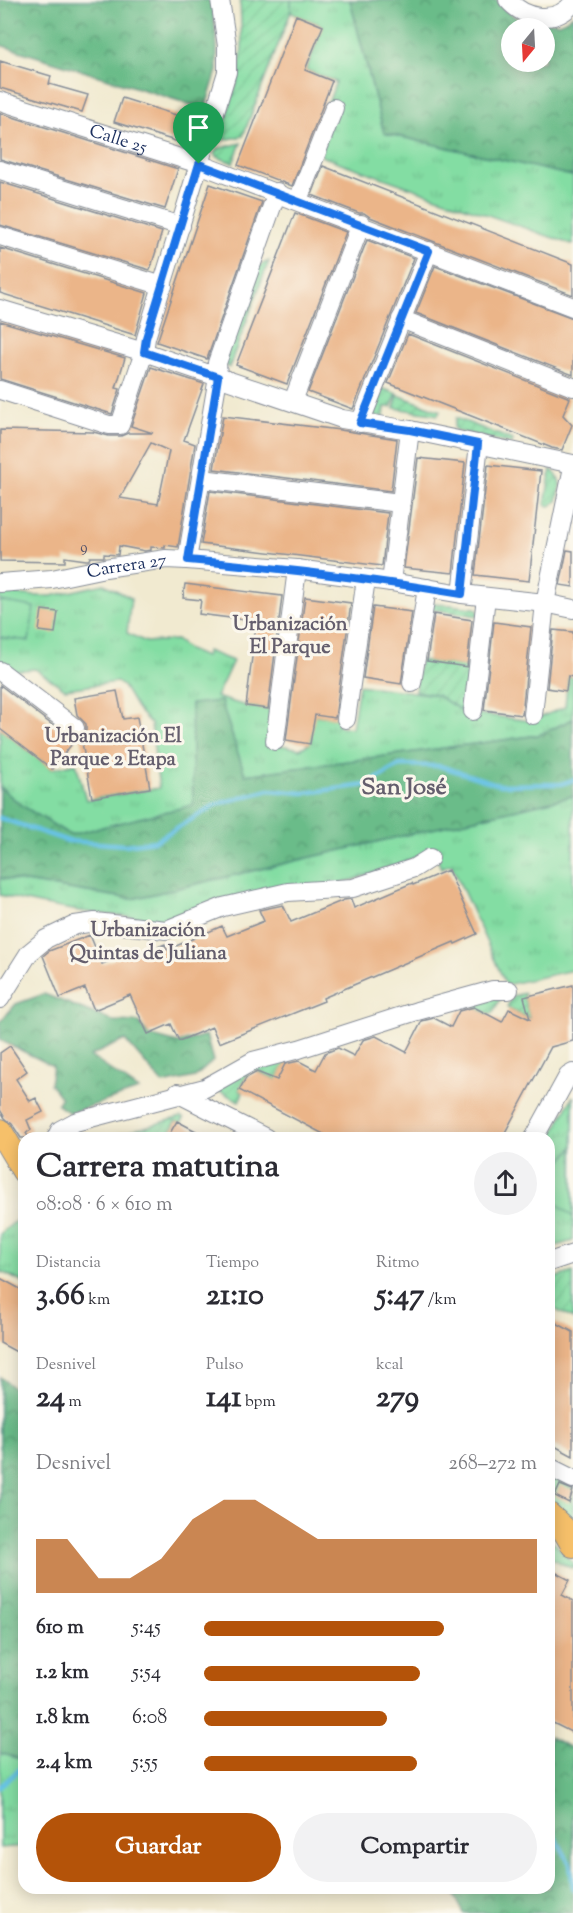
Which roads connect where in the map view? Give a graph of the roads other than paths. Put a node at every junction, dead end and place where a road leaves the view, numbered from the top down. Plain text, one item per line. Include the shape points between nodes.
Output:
1 (220, 0) edge
2 (508, 0) edge
3 (573, 3) edge
4 (0, 101) edge
5 (334, 108) dead end
6 (199, 164) junction
7 (0, 170) edge
8 (277, 192) junction
9 (298, 200) junction
10 (360, 224) junction
11 (181, 226) junction
12 (0, 236) edge
13 (429, 251) junction
14 (163, 286) junction
15 (573, 307) edge
16 (0, 309) edge
17 (401, 319) junction
18 (144, 352) junction
19 (218, 377) junction
20 (573, 387) edge
21 (0, 390) edge
22 (293, 401) junction
23 (360, 423) junction
24 (410, 430) junction
25 (478, 444) junction
26 (573, 466) edge
27 (202, 479) junction
28 (400, 503) junction
29 (567, 521) edge
30 (188, 560) junction
31 (297, 569) junction
32 (366, 579) junction
33 (391, 582) junction
34 (0, 583) edge
35 (427, 588) junction
36 (462, 594) junction
37 (486, 597) junction
38 (545, 603) junction
39 (573, 609) edge
40 (0, 671) edge
41 (412, 683) dead end
42 (473, 711) dead end
43 (533, 715) dead end
44 (346, 719) dead end
45 (75, 728) dead end
46 (275, 741) dead end
47 (430, 858) dead end
48 (509, 990) dead end
49 (0, 999) edge
50 (573, 1073) edge
51 (177, 1093) junction
52 (0, 1131) edge
53 (59, 1132) edge
54 (254, 1132) edge
55 (537, 1132) edge
56 (18, 1161) edge
57 (573, 1254) edge
58 (555, 1260) edge
59 (555, 1470) edge
60 (573, 1479) edge

1 - 6 street via 227,72
2 - 3 street via 529,16 543,18 557,15
4 - 6 street, Calle 25
5 - 9 street
6 - 8 street, Calle 25
6 - 11 street
7 - 11 street
8 - 9 street, Calle 25
8 - 19 street via 217,363
9 - 10 street, Calle 25
10 - 13 street, Calle 25
10 - 22 street
11 - 14 street
12 - 14 street
13 - 15 street, Calle 25
13 - 17 street
14 - 18 street
16 - 18 street
17 - 20 street
17 - 23 street
18 - 19 street
18 - 21 street via 120,425 109,426
19 - 22 street
19 - 27 street
22 - 23 street
23 - 24 street
24 - 25 street
24 - 28 street
25 - 26 street
25 - 36 street
26 - 29 street
27 - 28 street
27 - 30 street
28 - 33 street
29 - 38 street
30 - 31 street, Carrera 27
30 - 34 street, Carrera 27 via 166,559 52,579
31 - 32 street, Carrera 27
31 - 46 street
32 - 33 street, Carrera 27
32 - 44 street
33 - 35 street, Carrera 27
35 - 36 street, Carrera 27
35 - 41 street
36 - 37 street, Carrera 27
37 - 38 street, Carrera 27
37 - 42 street
38 - 39 street, Carrera 27
38 - 43 street
40 - 45 street
47 - 49 street via 353,888 288,892 223,908 166,930 95,922 75,925 46,939 29,953
48 - 51 street via 493,990 417,1011 253,1061 205,1088
50 - 55 street
51 - 53 street via 75,1122
51 - 54 street
52 - 56 main road
57 - 58 street
59 - 60 street

